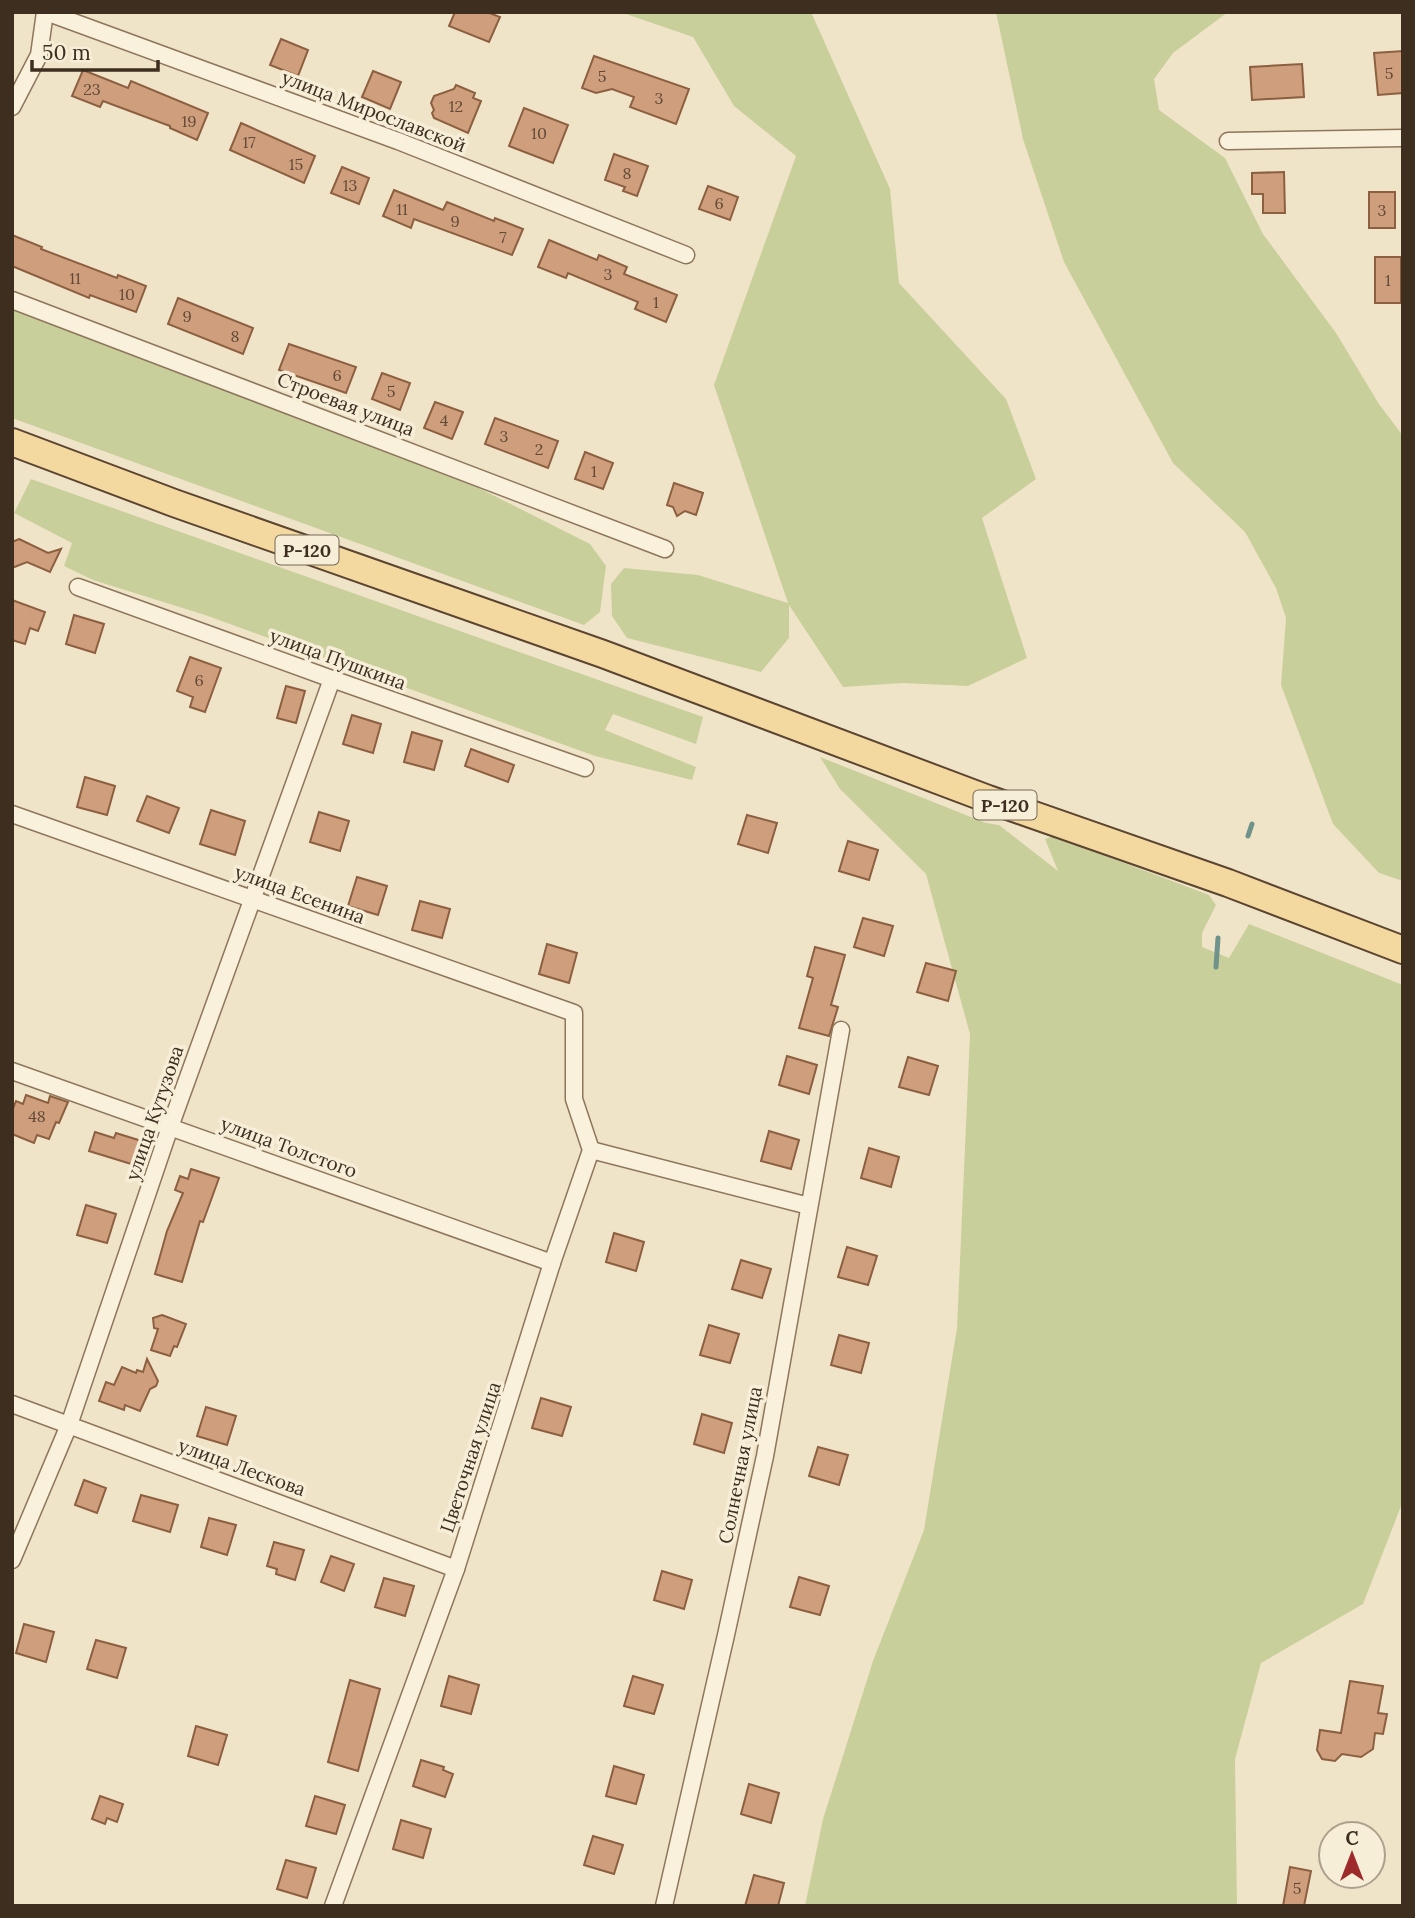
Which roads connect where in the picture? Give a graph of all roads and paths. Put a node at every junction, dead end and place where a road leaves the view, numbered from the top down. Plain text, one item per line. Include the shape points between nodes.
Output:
1 (46, 12) edge
2 (12, 107) edge
3 (1403, 138) edge
4 (1228, 141) dead end
5 (686, 254) dead end
6 (12, 300) edge
7 (12, 442) edge
8 (665, 549) dead end
9 (78, 587) dead end
10 (332, 680) junction
11 (585, 768) dead end
12 (12, 814) edge
13 (253, 899) junction
14 (1403, 950) edge
15 (841, 1030) dead end
16 (12, 1071) edge
17 (170, 1127) junction
18 (591, 1150) junction
19 (809, 1206) junction
20 (552, 1263) junction
21 (12, 1404) edge
22 (69, 1425) junction
23 (12, 1560) edge
24 (457, 1569) junction
25 (333, 1906) edge
26 (664, 1906) edge

1 - 2 street via 39,55
1 - 5 street, улица Мирославской via 398,141
3 - 4 street
6 - 8 street, Строевая улица
7 - 14 main road, Р-120 via 603,654
9 - 10 street, улица Пушкина
10 - 11 street, улица Пушкина
10 - 13 street, улица Кутузова
12 - 13 street, улица Есенина
13 - 17 street, улица Кутузова
13 - 18 street, улица Есенина via 574,1013 574,1099
15 - 19 street, Солнечная улица
16 - 17 street, улица Толстого
17 - 20 street, улица Толстого
17 - 22 street, улица Кутузова
18 - 19 street
18 - 20 street, Цветочная улица
19 - 26 street, Солнечная улица via 765,1456
20 - 24 street, Цветочная улица
21 - 22 street, улица Лескова
22 - 23 street, улица Кутузова
22 - 24 street, улица Лескова
24 - 25 street, Цветочная улица

